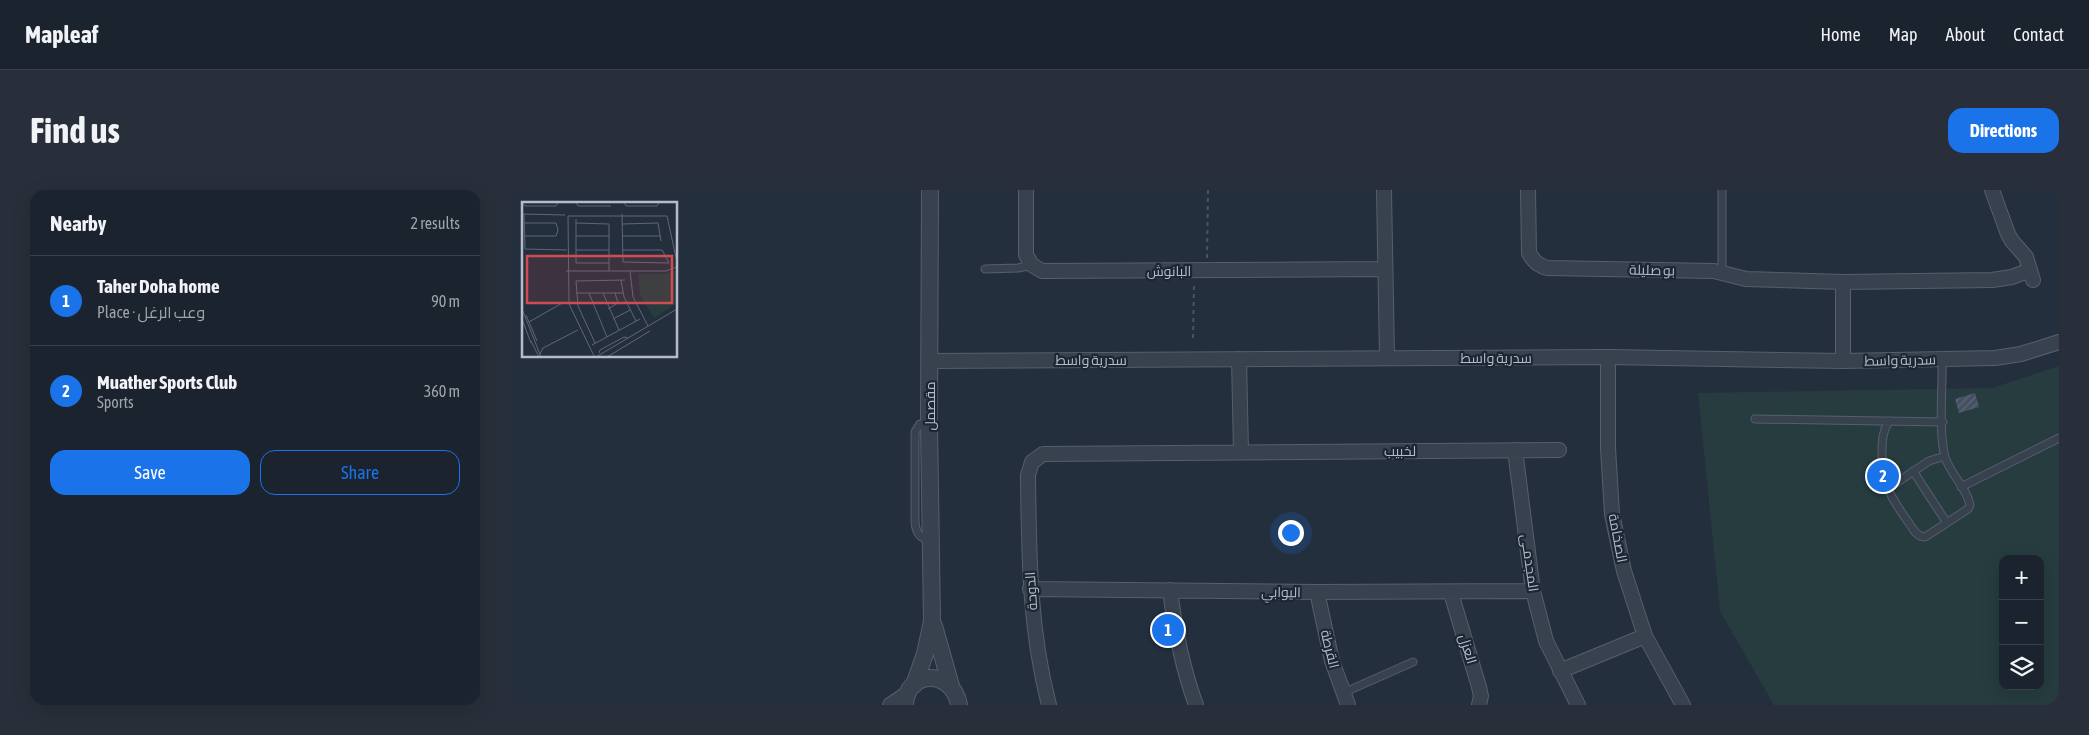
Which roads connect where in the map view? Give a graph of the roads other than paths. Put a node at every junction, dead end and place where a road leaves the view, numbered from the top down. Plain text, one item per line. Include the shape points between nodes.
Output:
1 (930, 190) edge
2 (1026, 190) edge
3 (1384, 190) edge
4 (1528, 190) edge
5 (1722, 190) edge
6 (1992, 190) edge
7 (1032, 265) junction
8 (985, 269) dead end
9 (1385, 269) junction
10 (1722, 272) junction
11 (1843, 282) junction
12 (2059, 342) edge
13 (1608, 357) junction
14 (1387, 358) junction
15 (1240, 359) junction
16 (1942, 359) junction
17 (930, 361) junction
18 (1843, 361) junction
19 (1755, 419) dead end
20 (1890, 421) junction
21 (1943, 422) junction
22 (2059, 438) edge
23 (1515, 450) junction
24 (1559, 450) dead end
25 (1241, 452) junction
26 (1945, 456) junction
27 (1913, 471) junction
28 (1028, 475) joint
29 (1961, 487) junction
30 (1887, 489) junction
31 (1947, 523) junction
32 (1030, 588) junction
33 (1170, 590) junction
34 (1533, 591) junction
35 (1318, 592) junction
36 (1451, 593) junction
37 (932, 621) junction
38 (1645, 636) junction
39 (1413, 662) dead end
40 (1560, 671) junction
41 (952, 686) junction
42 (909, 694) edge
43 (1345, 699) edge
44 (890, 705) edge
45 (959, 705) edge
46 (1049, 705) edge
47 (1196, 705) edge
48 (1479, 705) edge
49 (1578, 705) edge
50 (1683, 705) edge

1 - 17 street, مقصمل
2 - 7 street via 1025,249
3 - 9 street
4 - 10 street, بو صليلة via 1529,253 1539,266
5 - 10 lane
6 - 11 street, بو صليلة via 2010,238 2023,252 2032,275 1992,280
7 - 8 lane
7 - 9 street, البانوش via 1048,272
9 - 14 street
10 - 11 street, بو صليلة via 1746,279
11 - 18 street
12 - 16 street, سدرية واسط via 2012,356
13 - 14 street, سدرية واسط
13 - 18 street, سدرية واسط
13 - 38 street, الصخامة via 1612,514 1624,571
14 - 15 street, سدرية واسط
15 - 17 street, سدرية واسط
15 - 25 street
16 - 18 street, سدرية واسط
16 - 21 lane
17 - 37 street, مقصمل
19 - 20 lane
20 - 21 lane
20 - 30 lane via 1882,437 1882,467
21 - 26 lane
22 - 29 lane
23 - 24 street, لخبيب
23 - 25 street, لخبيب
23 - 34 street, المجدمـى
25 - 28 street, لخبيب via 1050,453 1037,457
26 - 27 lane
26 - 29 lane
27 - 30 lane
27 - 31 lane
28 - 32 street, الدوحة
29 - 31 lane via 1970,507
30 - 31 lane via 1920,536 1928,536
32 - 33 street, اليوابي
32 - 46 street, الدوحة via 1040,670
33 - 35 street, اليوابي
33 - 47 street via 1176,636
34 - 36 street, اليوابي
34 - 40 street, المجدمـى via 1546,641
35 - 36 street, اليوابي
35 - 43 street, القرطة via 1332,662
36 - 48 street, العزل via 1479,687
37 - 41 street, مقصمل
37 - 42 street, مقصمل via 925,654
38 - 40 street
38 - 50 street, الصخامة
39 - 43 lane
40 - 49 street, المجدمـى
41 - 42 street via 943,680 923,679
41 - 45 street, مقصمل
42 - 44 street

